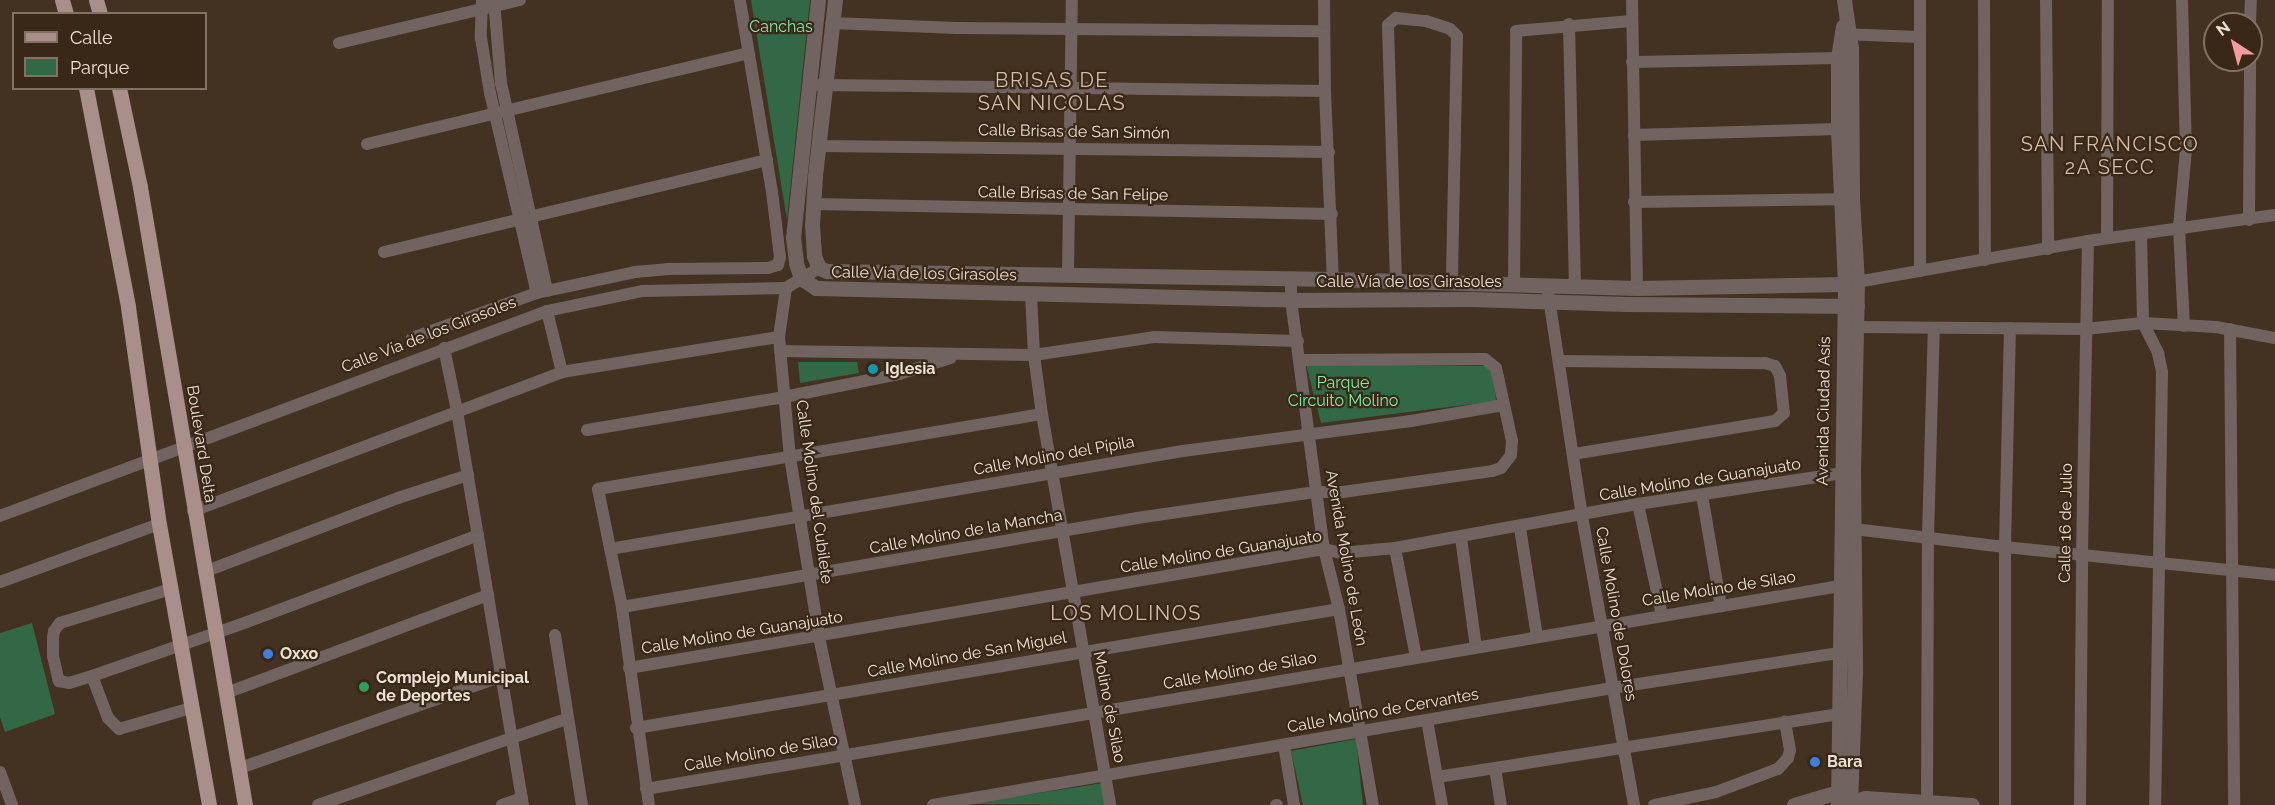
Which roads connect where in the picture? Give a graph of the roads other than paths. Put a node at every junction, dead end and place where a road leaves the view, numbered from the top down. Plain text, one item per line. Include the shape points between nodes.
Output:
1 (520, 0) edge
2 (740, 0) edge
3 (818, 0) edge
4 (835, 0) edge
5 (1072, 0) edge
6 (1324, 0) edge
7 (1632, 0) edge
8 (1844, 0) edge
9 (1920, 0) edge
10 (1984, 0) edge
11 (2046, 0) edge
12 (2108, 0) edge
13 (2182, 0) edge
14 (488, 4) edge
15 (1631, 21) junction
16 (832, 23) junction
17 (1569, 24) junction
18 (1070, 28) junction
19 (1324, 31) junction
20 (1845, 34) junction
21 (1918, 37) junction
22 (339, 43) dead end
23 (748, 53) junction
24 (1838, 58) junction
25 (1632, 62) junction
26 (2250, 72) edge
27 (810, 85) junction
28 (826, 86) junction
29 (1071, 88) junction
30 (86, 90) edge
31 (118, 90) edge
32 (1325, 91) junction
33 (501, 113) junction
34 (1838, 129) junction
35 (1634, 135) junction
36 (366, 144) dead end
37 (819, 146) junction
38 (1071, 149) junction
39 (1329, 152) junction
40 (767, 160) junction
41 (1839, 199) junction
42 (1635, 202) junction
43 (813, 204) junction
44 (1069, 211) junction
45 (1332, 214) junction
46 (2275, 215) edge
47 (527, 216) junction
48 (2249, 220) junction
49 (2179, 228) junction
50 (2141, 234) junction
51 (2107, 238) junction
52 (2088, 241) junction
53 (2048, 249) junction
54 (384, 252) dead end
55 (1985, 260) junction
56 (819, 268) junction
57 (1920, 271) junction
58 (1068, 274) junction
59 (801, 278) junction
60 (1291, 279) junction
61 (1334, 279) junction
62 (1396, 281) junction
63 (1452, 282) junction
64 (1514, 283) junction
65 (1851, 283) junction
66 (1575, 286) junction
67 (786, 288) junction
68 (1638, 288) junction
69 (542, 292) junction
70 (1547, 293) junction
71 (1031, 294) junction
72 (1291, 300) junction
73 (1851, 306) junction
74 (547, 311) junction
75 (2143, 323) junction
76 (2184, 326) junction
77 (1857, 327) junction
78 (1934, 328) junction
79 (2010, 328) junction
80 (2085, 329) junction
81 (2230, 329) junction
82 (779, 337) junction
83 (412, 338) dead end
84 (2275, 338) edge
85 (1298, 341) junction
86 (444, 348) junction
87 (780, 351) junction
88 (961, 355) junction
89 (1034, 355) junction
90 (1301, 360) junction
91 (1560, 361) junction
92 (562, 372) junction
93 (784, 397) junction
94 (1504, 405) junction
95 (457, 411) junction
96 (1042, 414) junction
97 (587, 430) dead end
98 (1309, 432) junction
99 (183, 449) junction
100 (1573, 454) junction
101 (790, 457) junction
102 (151, 461) junction
103 (1847, 472) junction
104 (1051, 473) junction
105 (468, 475) junction
106 (1316, 492) junction
107 (1702, 495) junction
108 (1638, 504) junction
109 (193, 511) junction
110 (0, 516) edge
111 (1582, 516) junction
112 (800, 517) junction
113 (159, 524) junction
114 (1520, 528) junction
115 (1854, 529) junction
116 (1062, 533) junction
117 (478, 535) junction
118 (1928, 537) junction
119 (1461, 538) junction
120 (1395, 548) junction
121 (2005, 548) junction
122 (610, 549) junction
123 (1324, 549) junction
124 (2082, 553) junction
125 (2157, 562) junction
126 (204, 572) junction
127 (2234, 572) junction
128 (2275, 574) edge
129 (808, 575) junction
130 (0, 582) edge
131 (1840, 586) junction
132 (171, 589) junction
133 (1073, 593) junction
134 (488, 596) junction
135 (622, 606) junction
136 (1721, 606) junction
137 (1339, 609) junction
138 (1662, 615) junction
139 (1602, 626) junction
140 (215, 632) junction
141 (555, 635) dead end
142 (819, 637) junction
143 (1537, 637) junction
144 (181, 645) junction
145 (1476, 647) junction
146 (1081, 652) junction
147 (1839, 653) junction
148 (1416, 657) junction
149 (629, 668) junction
150 (1350, 669) junction
151 (92, 676) junction
152 (502, 676) junction
153 (1612, 688) junction
154 (226, 693) junction
155 (833, 695) junction
156 (191, 708) junction
157 (1092, 713) junction
158 (1839, 714) junction
159 (566, 719) junction
160 (1427, 720) junction
161 (1785, 721) junction
162 (636, 728) junction
163 (1361, 731) junction
164 (512, 738) junction
165 (1284, 745) junction
166 (1624, 747) junction
167 (846, 756) junction
168 (240, 768) junction
169 (1495, 768) junction
170 (0, 772) edge
171 (1105, 776) junction
172 (1437, 777) junction
173 (646, 789) junction
174 (1846, 800) edge
175 (523, 801) edge
176 (958, 803) edge
177 (1927, 803) edge
178 (12, 805) edge
179 (209, 805) edge
180 (245, 805) edge
181 (318, 805) edge
182 (502, 805) edge
183 (582, 805) edge
184 (649, 805) edge
185 (855, 805) edge
186 (933, 805) edge
187 (1110, 805) edge
188 (1294, 805) edge
189 (1373, 805) edge
190 (1442, 805) edge
191 (1501, 805) edge
192 (1634, 805) edge
193 (1654, 805) edge
194 (1794, 805) edge
195 (1972, 805) edge
196 (2005, 805) edge
197 (2080, 805) edge
198 (2155, 805) edge
199 (2235, 805) edge

1 - 14 street
2 - 23 street
3 - 27 street
4 - 16 street
5 - 18 street
6 - 19 street
7 - 15 street
8 - 20 street, Avenida Ciudad Asís
9 - 21 street
10 - 55 street
11 - 53 street
12 - 51 street
13 - 49 street via 2186,149
14 - 22 street
14 - 33 street via 481,38
15 - 17 street
15 - 25 street
16 - 18 street
16 - 28 street
17 - 64 street via 1516,31
17 - 66 street
18 - 19 street
18 - 29 street
19 - 32 street
20 - 21 street
20 - 24 street, Avenida Ciudad Asís
20 - 65 street, Avenida Ciudad Asís via 1852,198
21 - 57 street
23 - 33 street
23 - 40 street
24 - 25 street
24 - 34 street, Avenida Ciudad Asís
25 - 35 street
26 - 48 street
27 - 28 street
27 - 59 street via 793,237
28 - 29 street
28 - 37 street
29 - 32 street
29 - 38 street
30 - 102 main road via 128,307
31 - 99 main road, Boulevard Delta via 140,187
32 - 39 street
33 - 36 street
33 - 47 street
34 - 35 street
34 - 41 street, Avenida Ciudad Asís
35 - 42 street
37 - 38 street, Calle Brisas de San Simón
37 - 43 street
38 - 39 street, Calle Brisas de San Simón
38 - 44 street
39 - 45 street
40 - 47 street
40 - 69 street via 778,264 768,268 649,269
41 - 42 street
41 - 65 street, Avenida Ciudad Asís
42 - 68 street
43 - 44 street, Calle Brisas de San Felipe
43 - 56 street via 813,249
44 - 45 street, Calle Brisas de San Felipe
44 - 58 street
45 - 61 street
46 - 48 street
47 - 54 street
47 - 69 street
48 - 49 street
49 - 50 street
49 - 76 street
50 - 51 street
50 - 75 street
51 - 52 street
52 - 53 street
52 - 80 street, Calle 16 de Julio
53 - 55 street
55 - 57 street
56 - 58 street, Calle Vía de los Girasoles via 842,273 908,270
56 - 59 street
57 - 65 street
58 - 60 street, Calle Vía de los Girasoles
59 - 67 street
59 - 71 street, Calle Vía de los Girasoles via 809,286 826,290
60 - 61 street, Calle Vía de los Girasoles
60 - 72 street, Avenida Molino de León
61 - 62 street, Calle Vía de los Girasoles
62 - 63 street, Calle Vía de los Girasoles
62 - 63 street via 1388,25 1396,18 1450,29 1457,36
63 - 64 street, Calle Vía de los Girasoles
64 - 70 street, Calle Vía de los Girasoles
65 - 68 street, Calle Vía de los Girasoles
65 - 73 street, Avenida Ciudad Asís
66 - 68 street, Calle Vía de los Girasoles
66 - 70 street, Calle Vía de los Girasoles
67 - 74 street, Calle Vía de los Girasoles via 643,291
67 - 82 street, Calle Molino del Cubilete
69 - 83 street
70 - 72 street, Calle Vía de los Girasoles
70 - 73 street, Calle Vía de los Girasoles
70 - 91 street, Calle Molino de Dolores
71 - 72 street, Calle Vía de los Girasoles
71 - 89 street, Molino de Silao
72 - 85 street, Avenida Molino de León
73 - 77 street, Avenida Ciudad Asís
73 - 103 street, Avenida Ciudad Asís
74 - 86 street, Calle Vía de los Girasoles
74 - 92 street
75 - 76 street
75 - 80 street
75 - 125 street via 2158,352 2162,372
76 - 81 street
77 - 78 street
77 - 103 street, Avenida Ciudad Asís
78 - 79 street
78 - 118 street
79 - 80 street
79 - 121 street
80 - 124 street, Calle 16 de Julio
81 - 84 street
81 - 127 street
82 - 87 street, Calle Molino del Cubilete
82 - 92 street
85 - 89 street via 1154,337
85 - 90 street, Avenida Molino de León
86 - 95 street
86 - 99 street, Calle Vía de los Girasoles
87 - 88 street
87 - 93 street, Calle Molino del Cubilete
88 - 89 street
88 - 93 street via 899,374
89 - 96 street, Molino de Silao
90 - 94 street via 1485,359 1496,368
90 - 98 street, Avenida Molino de León
91 - 100 street, Calle Molino de Dolores
91 - 100 street via 1765,363 1775,366 1782,385 1784,413 1775,421
92 - 95 street
93 - 97 street
93 - 101 street, Calle Molino del Cubilete
94 - 98 street, Calle Molino del Pípila via 1412,421
94 - 106 street, Calle Molino de la Mancha via 1512,449 1501,468 1343,492
95 - 105 street
95 - 109 street
96 - 101 street
96 - 104 street, Molino de Silao
98 - 104 street, Calle Molino del Pípila
98 - 106 street, Avenida Molino de León
99 - 102 street, Calle Vía de los Girasoles
99 - 109 main road, Boulevard Delta
100 - 111 street, Calle Molino de Dolores
101 - 112 street, Calle Molino del Cubilete
101 - 122 street via 598,489
102 - 110 street, Calle Vía de los Girasoles
102 - 113 main road
103 - 107 street, Calle Molino de Guanajuato
103 - 115 street, Avenida Ciudad Asís
103 - 131 street, Avenida Ciudad Asís
104 - 112 street, Calle Molino del Pípila
104 - 116 street, Molino de Silao
105 - 117 street
105 - 126 street
106 - 116 street, Calle Molino de la Mancha
106 - 123 street, Avenida Molino de León
107 - 108 street, Calle Molino de Guanajuato
107 - 136 street
108 - 111 street, Calle Molino de Guanajuato
108 - 138 street
109 - 126 main road, Boulevard Delta
111 - 114 street, Calle Molino de Guanajuato
111 - 139 street, Calle Molino de Dolores
112 - 122 street, Calle Molino del Pípila
112 - 129 street, Calle Molino del Cubilete
113 - 130 street
113 - 132 main road
114 - 119 street, Calle Molino de Guanajuato
114 - 143 street
115 - 118 street
115 - 174 street, Avenida Ciudad Asís
116 - 129 street, Calle Molino de la Mancha
116 - 133 street, Molino de Silao
117 - 134 street
117 - 140 street
118 - 121 street
118 - 177 street
119 - 120 street, Calle Molino de Guanajuato
119 - 145 street
120 - 123 street, Calle Molino de Guanajuato via 1341,553
120 - 148 street
121 - 124 street
121 - 196 street
122 - 135 street
123 - 133 street, Calle Molino de Guanajuato
123 - 137 street, Avenida Molino de León
124 - 125 street
124 - 197 street, Calle 16 de Julio
125 - 127 street
125 - 198 street
126 - 140 main road, Boulevard Delta
127 - 128 street
127 - 199 street
129 - 135 street, Calle Molino de la Mancha
129 - 142 street, Calle Molino del Cubilete
131 - 136 street, Calle Molino de Silao
131 - 147 street, Avenida Ciudad Asís
132 - 144 main road
132 - 151 street via 64,621 54,631 53,656 59,681 69,683
133 - 142 street, Calle Molino de Guanajuato
133 - 146 street, Molino de Silao
134 - 152 street
134 - 154 street
135 - 149 street
136 - 138 street, Calle Molino de Silao
137 - 146 street, Calle Molino de San Miguel
137 - 150 street, Avenida Molino de León
138 - 139 street, Calle Molino de Silao
139 - 143 street, Calle Molino de Silao
139 - 153 street, Calle Molino de Dolores
140 - 144 street
140 - 154 main road, Boulevard Delta
141 - 159 street
142 - 149 street, Calle Molino de Guanajuato
142 - 155 street, Calle Molino del Cubilete
143 - 145 street, Calle Molino de Silao
144 - 151 street
144 - 156 main road
145 - 148 street, Calle Molino de Silao
146 - 155 street, Calle Molino de San Miguel
146 - 157 street, Molino de Silao
147 - 153 street, Calle Molino de Cervantes
147 - 158 street, Avenida Ciudad Asís
148 - 150 street, Calle Molino de Silao
149 - 162 street
150 - 157 street, Calle Molino de Silao
150 - 163 street, Avenida Molino de León
151 - 156 street via 111,724 119,729
152 - 164 street
152 - 168 street
153 - 160 street, Calle Molino de Cervantes
153 - 166 street, Calle Molino de Dolores
154 - 168 main road, Boulevard Delta
155 - 162 street, Calle Molino de San Miguel
155 - 167 street, Calle Molino del Cubilete
156 - 179 main road
157 - 167 street, Calle Molino de Silao
157 - 171 street, Molino de Silao
158 - 161 street
158 - 174 street, Avenida Ciudad Asís
159 - 164 street
159 - 183 street
160 - 163 street, Calle Molino de Cervantes
160 - 172 street
161 - 166 street
161 - 193 street via 1790,750 1778,769 1716,792
162 - 173 street
163 - 165 street, Calle Molino de Cervantes
163 - 189 street, Avenida Molino de León
164 - 175 street
164 - 181 street
165 - 171 street, Calle Molino de Cervantes
165 - 188 street
166 - 169 street
166 - 192 street, Calle Molino de Dolores
167 - 173 street, Calle Molino de Silao
167 - 185 street, Calle Molino del Cubilete
168 - 180 main road, Boulevard Delta
169 - 172 street
169 - 191 street
170 - 178 street
171 - 176 street, Calle Molino de Cervantes
171 - 187 street, Molino de Silao
172 - 190 street
173 - 184 street
174 - 177 street
174 - 194 street
175 - 182 street
176 - 186 street, Calle Molino de Cervantes
177 - 195 street

